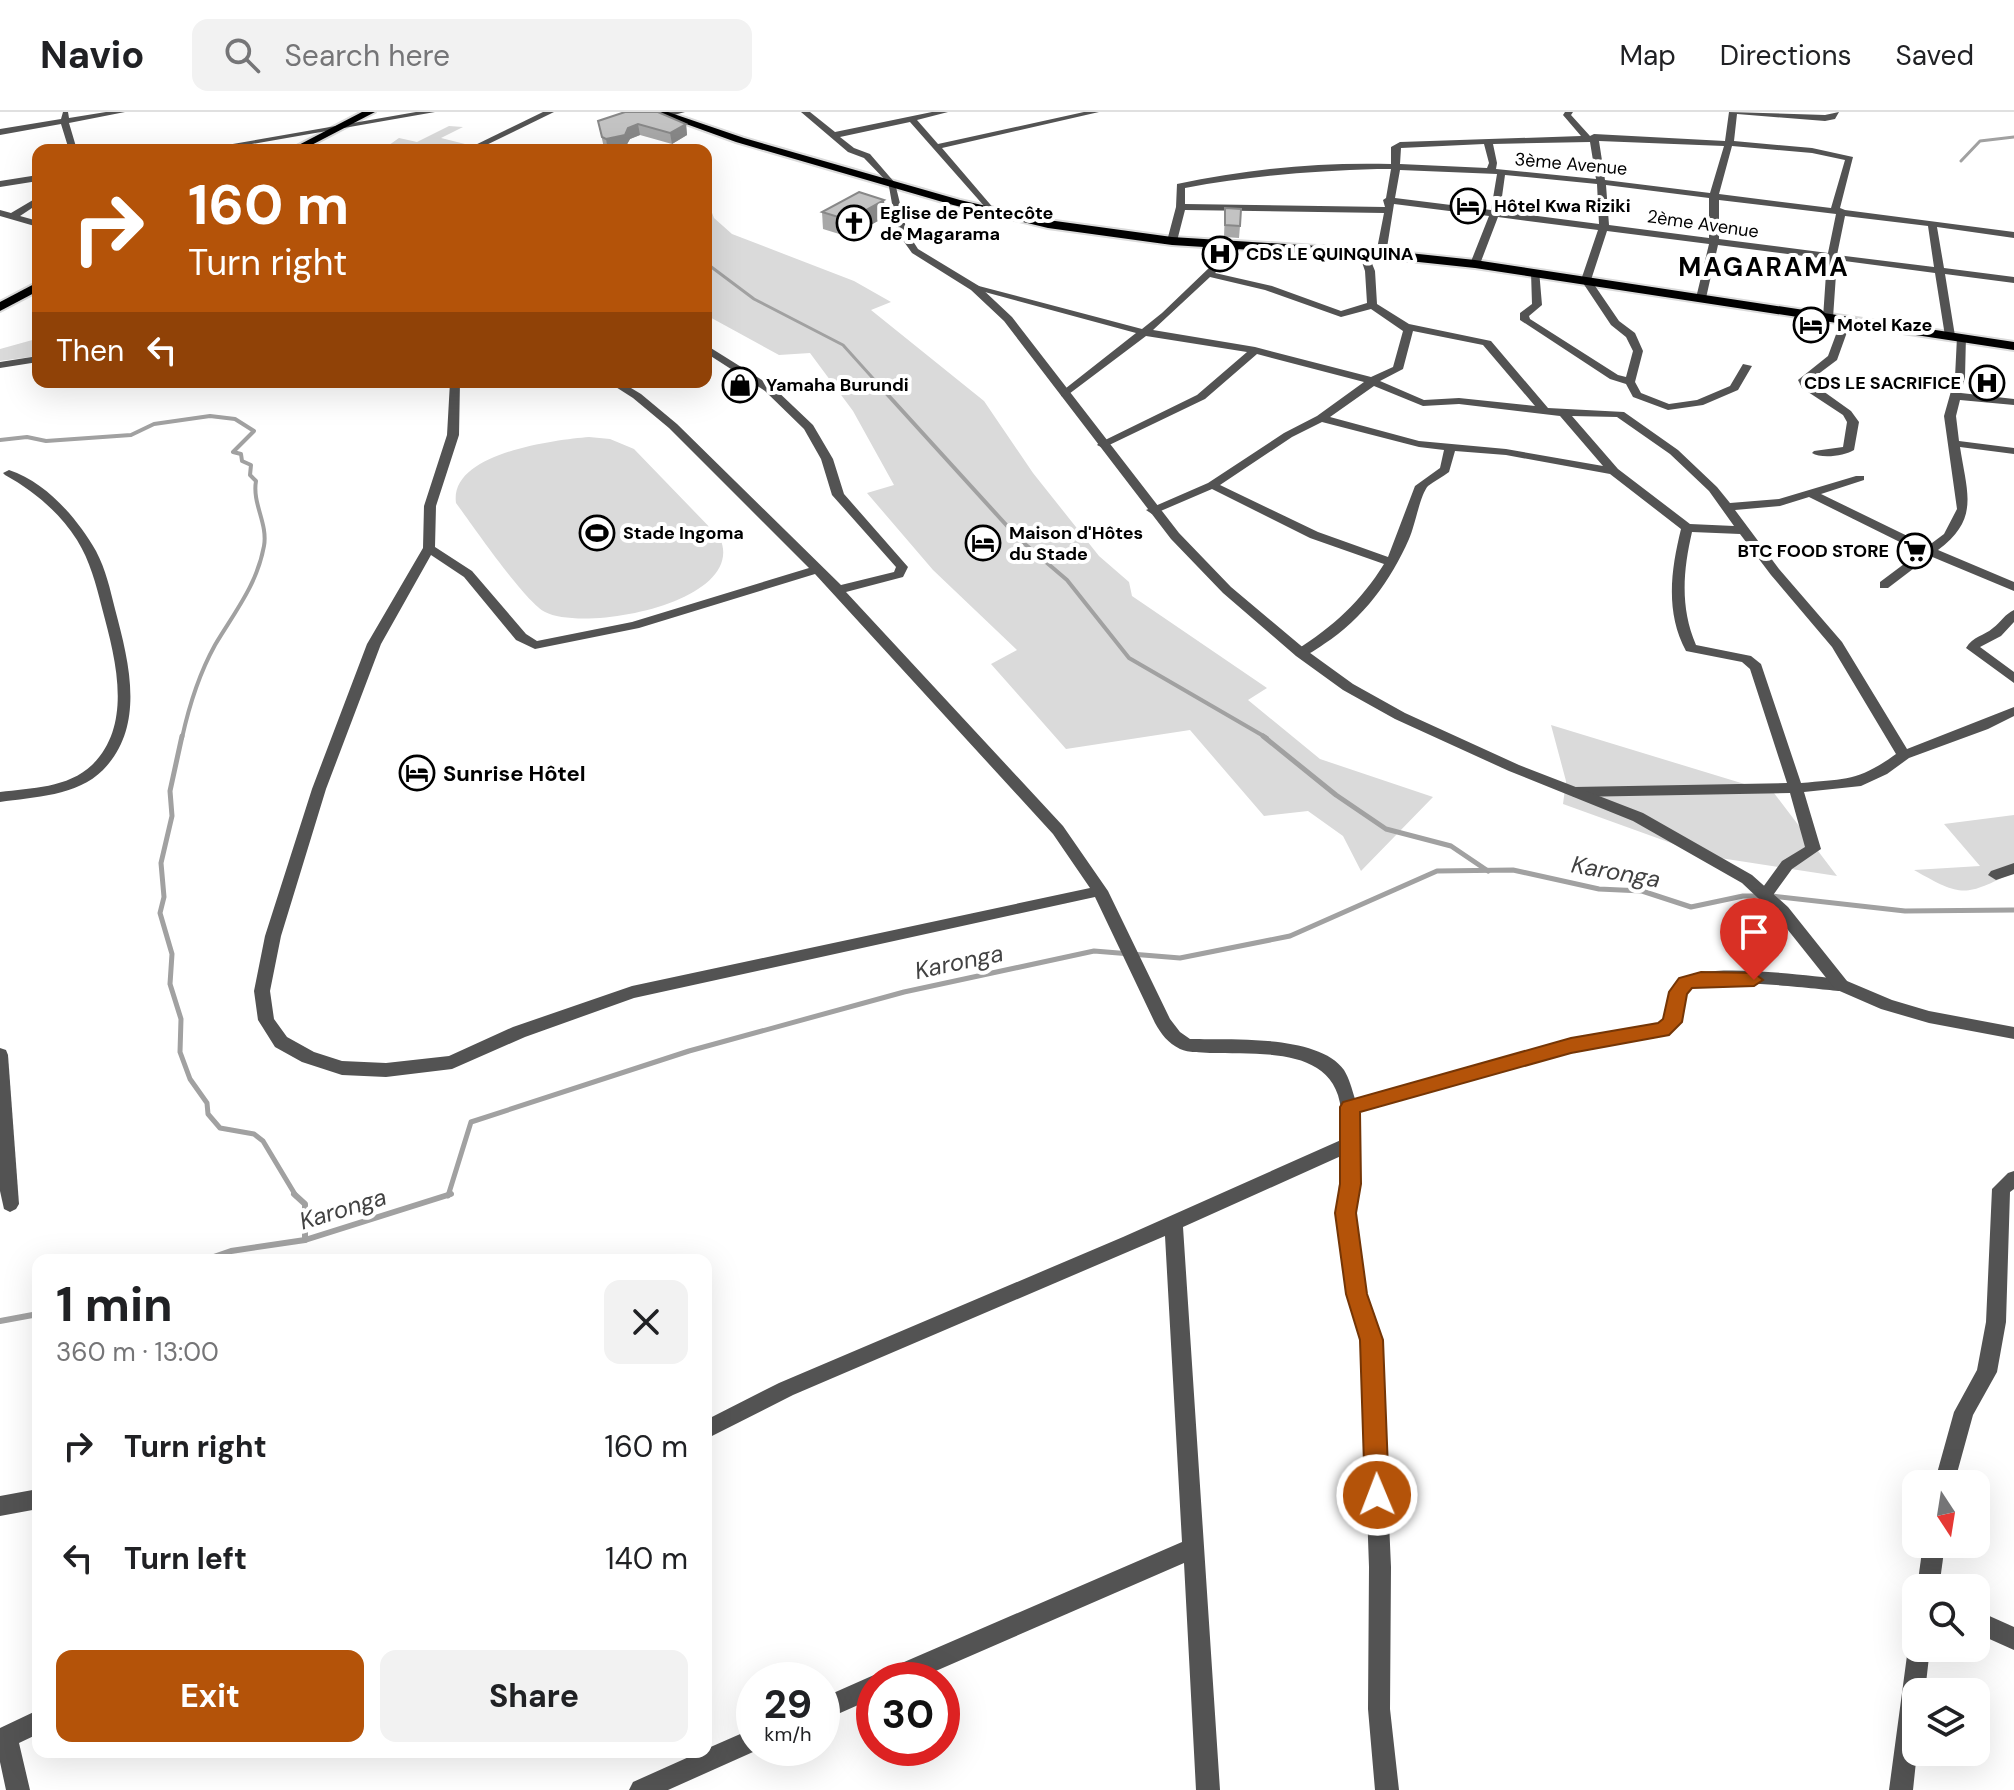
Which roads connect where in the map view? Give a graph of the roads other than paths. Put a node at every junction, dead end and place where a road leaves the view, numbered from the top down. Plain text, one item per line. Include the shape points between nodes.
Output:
1 (121, 112) edge
2 (370, 112) edge
3 (431, 112) edge
4 (550, 112) edge
5 (681, 112) edge
6 (805, 112) edge
7 (944, 112) edge
8 (1095, 112) edge
9 (1568, 112) edge
10 (1736, 112) edge
11 (932, 113) edge
12 (660, 114) edge
13 (1834, 114) edge
14 (65, 116) edge
15 (912, 119) junction
16 (340, 127) junction
17 (0, 132) edge
18 (835, 135) junction
19 (1590, 137) junction
20 (1488, 141) junction
21 (1729, 143) junction
22 (71, 144) edge
23 (238, 144) edge
24 (306, 144) edge
25 (482, 144) edge
26 (936, 147) junction
27 (1396, 168) junction
28 (1496, 173) junction
29 (32, 179) edge
30 (1601, 181) junction
31 (891, 183) junction
32 (0, 184) edge
33 (1714, 196) junction
34 (32, 204) edge
35 (1387, 205) junction
36 (1181, 207) junction
37 (1838, 211) junction
38 (992, 212) junction
39 (1495, 212) junction
40 (0, 213) edge
41 (12, 217) junction
42 (32, 222) edge
43 (1932, 224) junction
44 (1604, 226) junction
45 (2014, 235) edge
46 (1172, 241) junction
47 (1714, 241) junction
48 (1238, 245) junction
49 (1364, 253) junction
50 (1381, 254) junction
51 (1832, 257) junction
52 (1475, 264) junction
53 (1941, 271) junction
54 (1536, 272) junction
55 (1208, 274) junction
56 (1586, 280) junction
57 (2014, 280) edge
58 (975, 288) junction
59 (32, 289) edge
60 (1701, 298) junction
61 (1372, 305) junction
62 (0, 307) edge
63 (1163, 317) junction
64 (1828, 318) junction
65 (1846, 321) junction
66 (1406, 326) junction
67 (1143, 332) junction
68 (1956, 336) junction
69 (1199, 341) junction
70 (2014, 346) edge
71 (1255, 350) junction
72 (712, 352) edge
73 (32, 360) edge
74 (0, 365) edge
75 (1747, 366) dead end
76 (1372, 381) junction
77 (1630, 382) junction
78 (455, 388) edge
79 (623, 388) edge
80 (1065, 394) junction
81 (1637, 395) junction
82 (1956, 396) junction
83 (2014, 402) edge
84 (1543, 409) junction
85 (1563, 413) junction
86 (1620, 414) junction
87 (1321, 418) junction
88 (1952, 443) junction
89 (1103, 445) junction
90 (1450, 447) junction
91 (2014, 451) edge
92 (1818, 453) dead end
93 (1614, 471) junction
94 (9, 473) dead end
95 (1860, 478) dead end
96 (1212, 485) junction
97 (1812, 494) junction
98 (1727, 507) junction
99 (1152, 510) junction
100 (1687, 528) junction
101 (1743, 530) junction
102 (429, 548) junction
103 (1931, 552) junction
104 (1392, 563) junction
105 (816, 570) junction
106 (1884, 585) dead end
107 (2014, 587) edge
108 (838, 590) junction
109 (2014, 614) edge
110 (1301, 653) junction
111 (2014, 679) edge
112 (2014, 711) edge
113 (1904, 755) junction
114 (1796, 788) junction
115 (1574, 792) junction
116 (0, 797) edge
117 (2014, 868) edge
118 (1996, 875) dead end
119 (1100, 891) junction
120 (1766, 894) junction
121 (1841, 985) junction
122 (2014, 1033) edge
123 (0, 1055) edge
124 (1350, 1107) junction
125 (1350, 1144) junction
126 (2014, 1178) edge
127 (10, 1204) dead end
128 (1174, 1224) junction
129 (712, 1427) edge
130 (1948, 1470) edge
131 (32, 1500) edge
132 (0, 1506) edge
133 (1195, 1547) junction
134 (1990, 1628) edge
135 (2014, 1639) edge
136 (930, 1662) edge
137 (1917, 1662) edge
138 (32, 1725) edge
139 (3, 1739) edge
140 (736, 1748) edge
141 (18, 1790) edge
142 (641, 1790) edge
143 (1208, 1790) edge
144 (1387, 1790) edge
145 (1901, 1790) edge

1 - 14 street
2 - 16 main road
3 - 16 street
4 - 25 street
5 - 12 street
6 - 18 street
7 - 11 street
8 - 26 street
9 - 19 street
10 - 13 street
10 - 21 street
11 - 15 street
12 - 31 main road
14 - 17 street
14 - 22 street
15 - 18 street
15 - 26 street
16 - 23 street
16 - 24 main road
18 - 31 street via 867,156
19 - 20 street
19 - 21 street
19 - 30 street
20 - 27 street via 1397,145
20 - 28 street
21 - 33 street
21 - 37 street via 1846,158 1850,161
26 - 38 street
27 - 28 street, 3ème Avenue
27 - 35 street
27 - 36 street, 3ème Avenue via 1328,167 1182,185
28 - 30 street, 3ème Avenue
28 - 39 street
29 - 32 street
30 - 33 street, 3ème Avenue
30 - 44 street
31 - 38 main road
31 - 58 street via 909,244
33 - 37 street, 3ème Avenue
33 - 47 street
34 - 41 street
35 - 36 street, 2ème Avenue
35 - 39 street, 2ème Avenue
35 - 50 street
36 - 46 street, 3ème Avenue
37 - 43 street, 3ème Avenue
37 - 51 street
38 - 46 main road
39 - 44 street, 2ème Avenue
39 - 52 street
40 - 41 street
41 - 42 street
43 - 45 street, 3ème Avenue
43 - 53 street
44 - 47 street, 2ème Avenue
44 - 56 street
46 - 48 main road
47 - 51 street, 2ème Avenue
47 - 60 street
48 - 49 main road
48 - 55 street
49 - 50 main road
49 - 61 street
50 - 52 main road
51 - 53 street, 2ème Avenue
51 - 64 street
52 - 54 main road
53 - 57 street, 2ème Avenue
53 - 68 street
54 - 56 main road
54 - 77 street via 1537,305 1525,320
55 - 61 street via 1341,314
55 - 63 street
56 - 60 main road
56 - 77 street via 1638,351
58 - 67 street
58 - 80 street via 1008,319
59 - 62 main road
60 - 64 main road
61 - 66 street
63 - 67 street
63 - 69 street
64 - 65 main road
65 - 68 main road
65 - 92 street via 1833,358 1803,380 1853,422 1848,450
66 - 76 street via 1400,367
66 - 84 street via 1487,343
67 - 69 street
67 - 80 street
68 - 70 main road
68 - 82 street
69 - 71 street
71 - 76 street
71 - 89 street via 1201,397
72 - 108 street via 769,389 809,427 827,459 838,495 902,567 899,574
73 - 74 street
75 - 81 street via 1734,388 1709,400 1668,407
76 - 84 street via 1423,403
76 - 87 street
77 - 81 street
78 - 102 street via 453,435 430,506
79 - 105 street via 673,426
80 - 89 street
81 - 86 street
82 - 83 street
82 - 88 street via 1950,416
84 - 85 street
85 - 86 street
85 - 93 street
86 - 98 street via 1674,452
87 - 90 street
87 - 96 street
88 - 91 street
88 - 103 street via 1963,509 1949,536
89 - 99 street
90 - 93 street
90 - 104 street via 1445,470 1421,486
93 - 100 street
94 - 116 street via 56,508 96,564 125,686 119,732 96,769 67,785
95 - 97 street
96 - 99 street
96 - 104 street via 1314,535
97 - 98 street
97 - 103 street
98 - 101 street
99 - 110 street via 1227,590
100 - 101 street
100 - 114 street via 1676,595 1689,644 1698,652 1746,659 1756,667
101 - 113 street via 1837,645
102 - 105 street via 468,574 527,643 535,645 634,625
102 - 119 street via 374,644 319,789 273,936 262,991 266,1020 281,1042 308,1057 342,1068 386,1070 452,1062 632,992
103 - 106 street
103 - 107 street
104 - 110 street via 1354,615
105 - 108 street
108 - 119 street via 1033,801
109 - 111 street via 1973,648
110 - 115 street via 1400,716
112 - 113 street
113 - 114 street via 1856,783
114 - 115 street
114 - 120 street via 1813,849 1787,865
115 - 120 street via 1638,817
117 - 118 street
119 - 124 street via 1174,1037 1210,1048 1303,1053 1337,1073
120 - 121 street
121 - 122 street via 1887,1005
121 - 124 street via 1701,979 1685,983 1678,992 1672,1022 1663,1030 1571,1045
123 - 127 street
124 - 125 street
125 - 128 street
125 - 144 street via 1346,1213 1356,1294 1371,1340 1380,1567 1379,1709
126 - 130 street via 2001,1189 1996,1322 1987,1372 1964,1412
128 - 129 street via 786,1389
128 - 133 street
131 - 132 street
133 - 136 street
133 - 143 street
134 - 135 street
137 - 145 street
138 - 139 street
139 - 141 street
140 - 142 street

